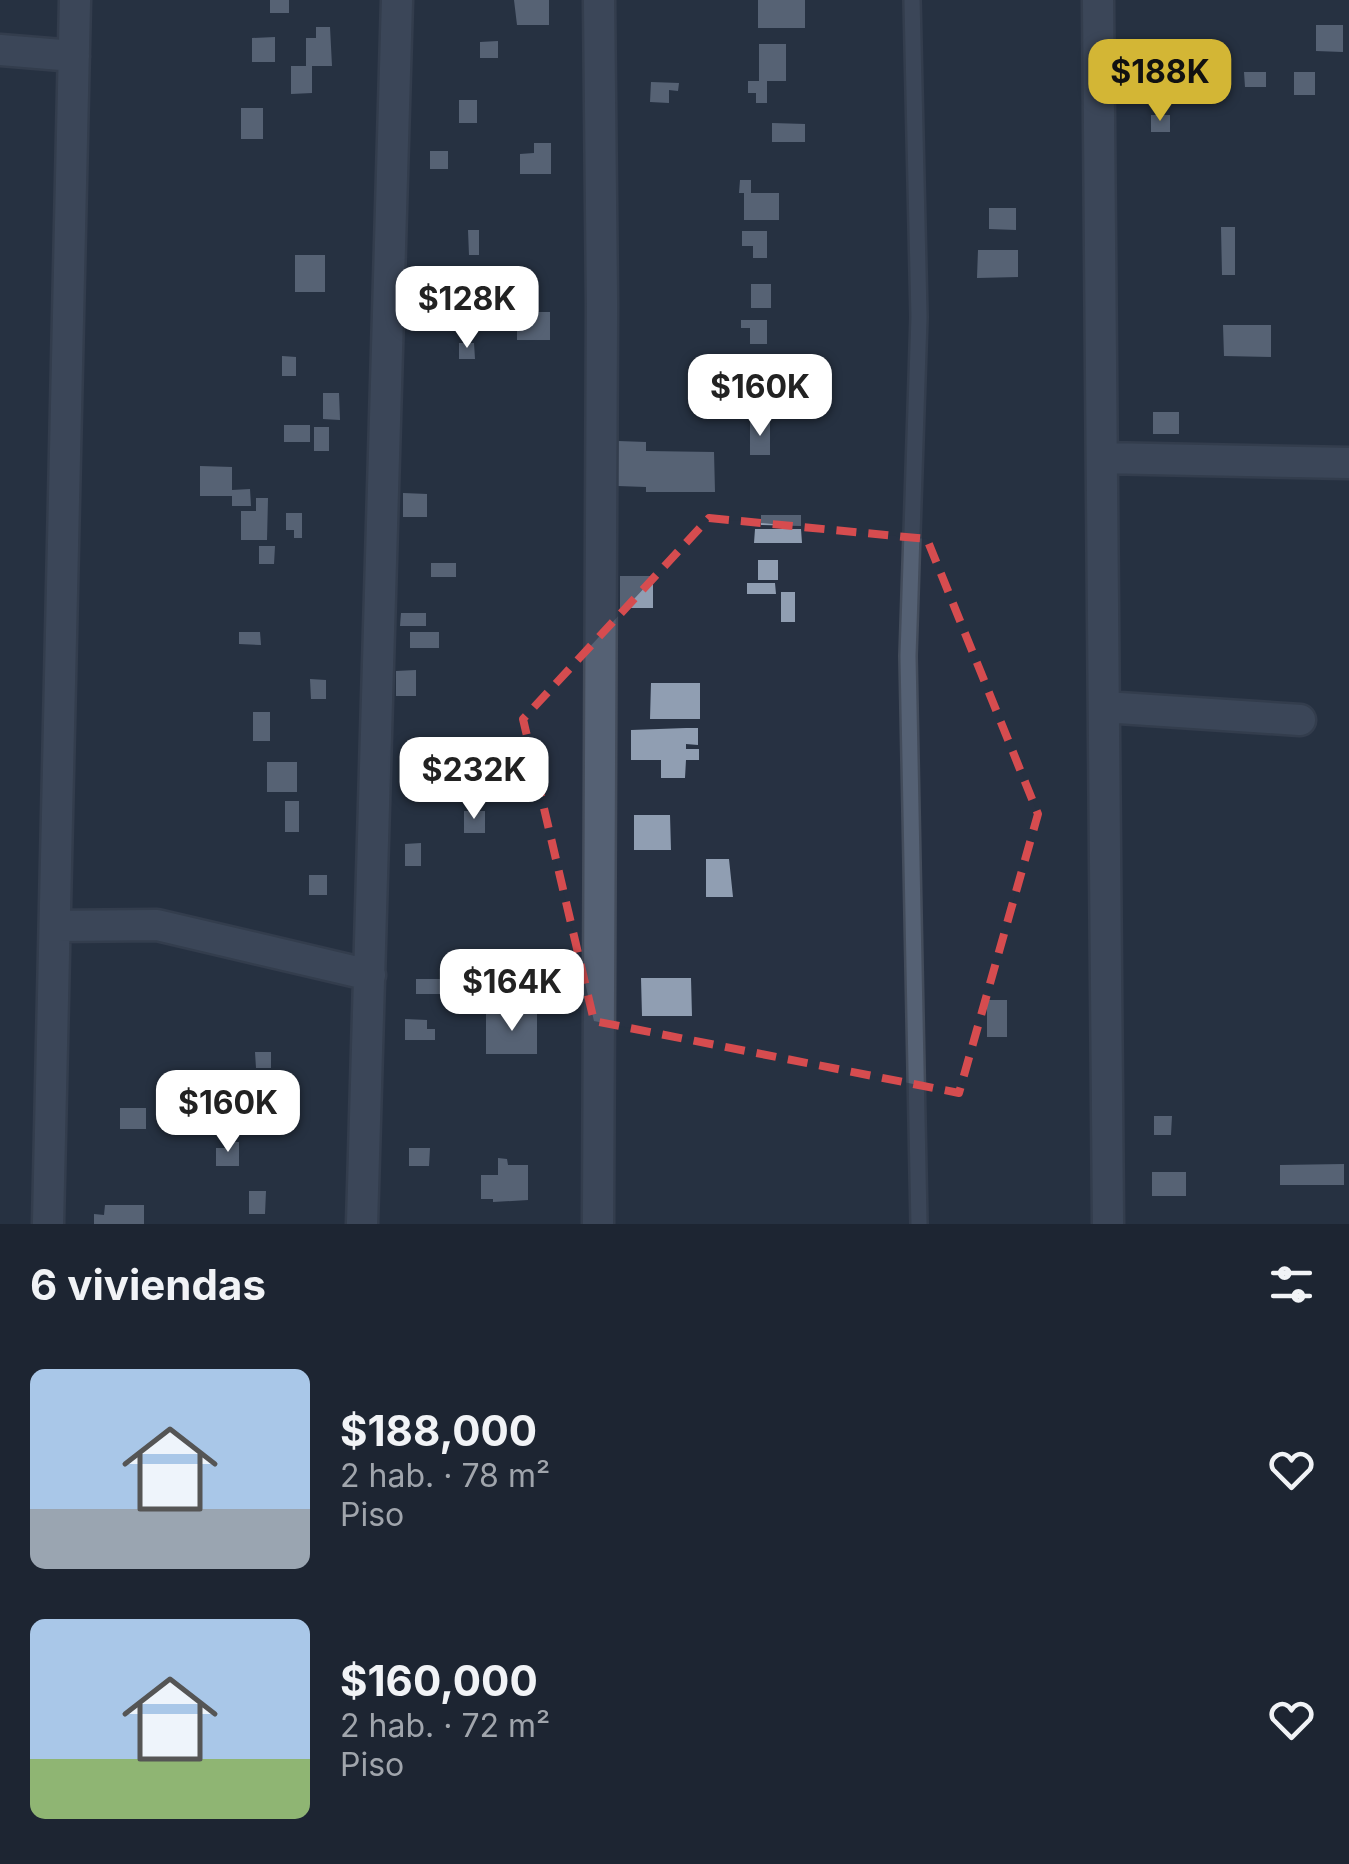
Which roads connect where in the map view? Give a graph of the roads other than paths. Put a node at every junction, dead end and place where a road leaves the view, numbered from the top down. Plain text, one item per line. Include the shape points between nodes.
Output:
1 (76, 0) edge
2 (396, 0) edge
3 (599, 0) edge
4 (912, 0) edge
5 (1098, 0) edge
6 (0, 50) edge
7 (74, 56) junction
8 (1102, 458) junction
9 (1349, 463) edge
10 (1104, 707) junction
11 (1300, 720) dead end
12 (55, 926) junction
13 (370, 975) junction
14 (48, 1224) edge
15 (362, 1224) edge
16 (598, 1224) edge
17 (919, 1224) edge
18 (1108, 1224) edge

1 - 7 street
2 - 13 street
3 - 16 street
4 - 17 lane via 920,317 908,656
5 - 8 street
6 - 7 street
7 - 12 street
8 - 9 street
8 - 10 street
10 - 11 street
10 - 18 street
12 - 13 street via 157,926
12 - 14 street
13 - 15 street

